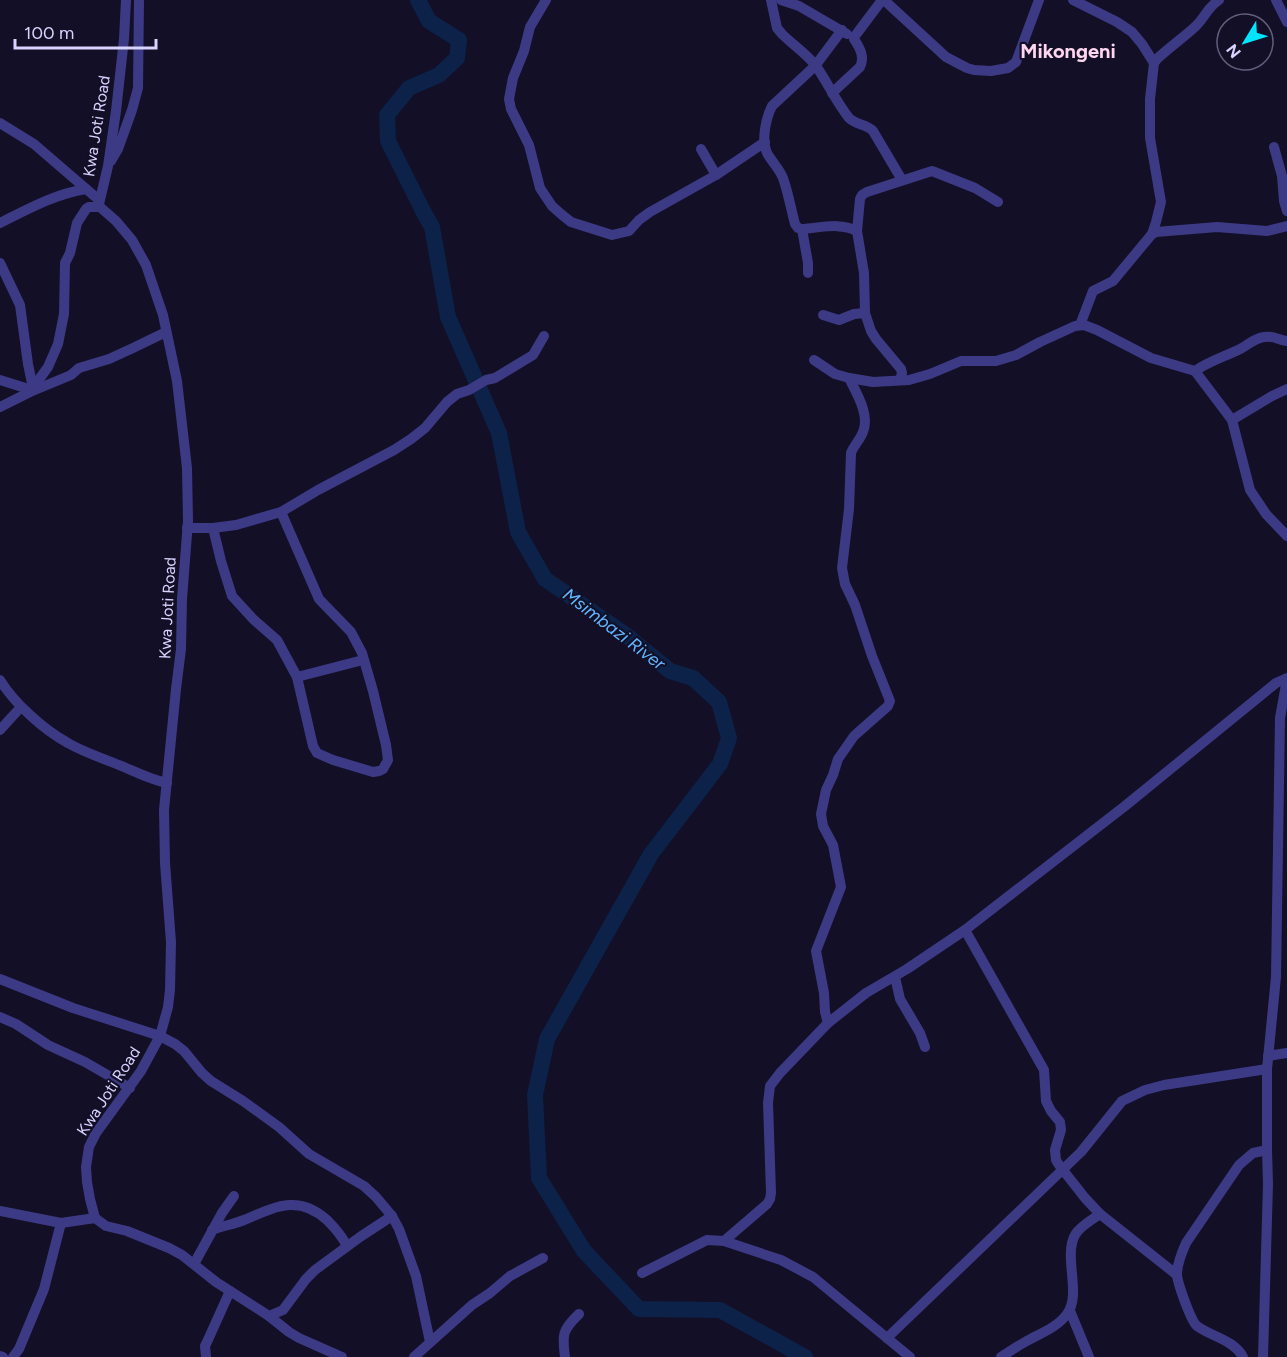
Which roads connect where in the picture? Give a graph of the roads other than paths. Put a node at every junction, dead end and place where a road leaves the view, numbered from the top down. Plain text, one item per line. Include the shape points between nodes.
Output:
1 (126, 0) edge
2 (139, 0) edge
3 (546, 0) edge
4 (771, 0) edge
5 (781, 0) edge
6 (883, 0) edge
7 (1039, 0) edge
8 (1073, 0) edge
9 (1219, 0) edge
10 (1276, 0) edge
11 (1287, 22) edge
12 (842, 30) junction
13 (854, 39) junction
14 (1154, 63) junction
15 (816, 66) junction
16 (832, 93) junction
17 (0, 123) edge
18 (765, 142) junction
19 (1274, 147) dead end
20 (701, 150) dead end
21 (108, 166) junction
22 (716, 175) junction
23 (902, 180) junction
24 (86, 189) junction
25 (998, 202) dead end
26 (99, 203) junction
27 (1287, 211) edge
28 (0, 223) edge
29 (1287, 226) edge
30 (802, 229) junction
31 (857, 231) junction
32 (1152, 234) junction
33 (0, 263) edge
34 (808, 273) dead end
35 (865, 313) junction
36 (823, 315) dead end
37 (1080, 325) junction
38 (166, 332) junction
39 (544, 336) dead end
40 (1287, 341) edge
41 (814, 360) dead end
42 (1195, 371) junction
43 (849, 378) junction
44 (900, 380) junction
45 (0, 381) edge
46 (1287, 389) edge
47 (32, 390) junction
48 (0, 407) edge
49 (1232, 420) junction
50 (280, 512) junction
51 (188, 528) junction
52 (213, 528) junction
53 (1287, 536) edge
54 (363, 660) junction
55 (297, 677) junction
56 (1287, 678) edge
57 (0, 680) edge
58 (21, 707) junction
59 (0, 730) edge
60 (1283, 736) edge
61 (167, 783) junction
62 (1282, 893) edge
63 (964, 930) junction
64 (895, 977) junction
65 (0, 979) edge
66 (0, 1017) edge
67 (828, 1023) junction
68 (160, 1036) junction
69 (925, 1047) dead end
70 (1287, 1053) edge
71 (1268, 1056) junction
72 (1267, 1069) junction
73 (130, 1088) junction
74 (1267, 1150) junction
75 (1062, 1170) junction
76 (234, 1197) dead end
77 (0, 1211) edge
78 (1100, 1214) junction
79 (392, 1216) junction
80 (95, 1218) junction
81 (61, 1223) junction
82 (212, 1230) junction
83 (724, 1240) junction
84 (346, 1246) junction
85 (543, 1258) dead end
86 (194, 1264) junction
87 (642, 1274) dead end
88 (1177, 1275) junction
89 (230, 1291) junction
90 (1070, 1311) junction
91 (579, 1314) dead end
92 (269, 1316) junction
93 (887, 1338) junction
94 (430, 1342) junction
95 (1088, 1356) edge
96 (13, 1357) edge
97 (206, 1357) edge
98 (342, 1357) edge
99 (414, 1357) edge
100 (565, 1357) edge
101 (910, 1357) edge
102 (1001, 1357) edge
103 (1101, 1357) edge
104 (1243, 1357) edge
105 (1263, 1357) edge

1 - 21 street, Kwa Joti Road
2 - 21 street via 138,88 118,149
3 - 22 street via 530,27 509,99 529,145 540,188 552,206 571,222 620,234 659,206
4 - 15 street via 777,28
5 - 12 street
6 - 7 street via 953,62 974,70 992,71 1016,62
6 - 13 street
8 - 14 street via 1132,32
9 - 14 street
10 - 11 street
12 - 13 street
12 - 15 street
13 - 16 street via 862,62
14 - 32 street via 1150,138 1161,202
15 - 16 street
15 - 18 street via 772,106
16 - 23 street via 850,119 873,131
17 - 24 street via 34,144
18 - 22 street
18 - 30 street via 783,179 795,224
19 - 27 street
20 - 22 street
21 - 26 street, Kwa Joti Road
23 - 25 street via 932,171
23 - 31 street via 861,195
24 - 26 street
24 - 28 street via 45,201
26 - 38 street, Kwa Joti Road via 126,231 146,265
26 - 47 street via 86,209 77,223 65,263 64,314 58,344
29 - 32 street via 1267,231 1217,227
30 - 31 street via 847,226
30 - 34 street
31 - 35 street
32 - 37 street via 1113,281 1093,291
33 - 47 street via 20,305
35 - 36 street via 839,320
35 - 44 street via 876,339 901,369
37 - 42 street via 1151,358
37 - 44 street via 1016,355 996,361 961,361 930,374
38 - 47 street
38 - 51 street, Kwa Joti Road via 177,381 185,450
39 - 50 street via 533,355 495,378 457,394 411,439
40 - 42 street via 1262,337
41 - 43 street
42 - 49 street
43 - 44 street via 873,382
43 - 67 street via 864,411 865,427 851,453 842,568 890,701 854,736 838,759 821,814 833,845 841,887 816,951
45 - 47 street
46 - 49 street
47 - 48 street
49 - 53 street via 1250,490
50 - 52 street
50 - 54 street via 316,594 354,635
51 - 52 street
51 - 61 street, Kwa Joti Road
52 - 55 street via 232,596 277,640
54 - 55 street
54 - 55 street via 386,745 388,759 379,771 316,753
56 - 60 street via 1280,718
56 - 63 street
57 - 58 street
58 - 59 street
58 - 61 street via 65,742
60 - 62 street
61 - 68 street, Kwa Joti Road via 164,810 170,990
62 - 71 street
63 - 64 street
63 - 75 street via 1044,1070 1046,1101 1060,1122 1054,1155
64 - 67 street via 882,982
64 - 69 street via 900,999
65 - 68 street
66 - 73 street
67 - 83 street via 770,1086 770,1199
68 - 73 street, Kwa Joti Road
68 - 79 street via 184,1051 211,1081 279,1127 309,1154 363,1186
70 - 71 street
71 - 72 street
72 - 74 street
72 - 75 street via 1164,1085 1130,1097 1122,1101
73 - 80 street, Kwa Joti Road via 89,1147 87,1182
74 - 88 street via 1253,1153 1232,1175 1186,1243
74 - 105 street
75 - 78 street
75 - 93 street
76 - 82 street
77 - 81 street
78 - 88 street
78 - 90 street via 1082,1227 1073,1242
79 - 84 street
79 - 94 street via 416,1276
80 - 81 street
80 - 86 street via 106,1226 169,1248
81 - 96 street via 44,1289
82 - 84 street via 297,1204 324,1218
82 - 86 street
83 - 87 street via 707,1240
83 - 93 street via 781,1260 813,1277
84 - 92 street via 306,1279 283,1310
85 - 94 street via 510,1276
86 - 89 street
88 - 104 street via 1195,1323 1234,1346
89 - 92 street
89 - 97 street via 205,1346
90 - 95 street
90 - 102 street via 1057,1324
91 - 100 street via 567,1324 562,1339
92 - 98 street via 299,1338
93 - 101 street
94 - 99 street
95 - 103 street

